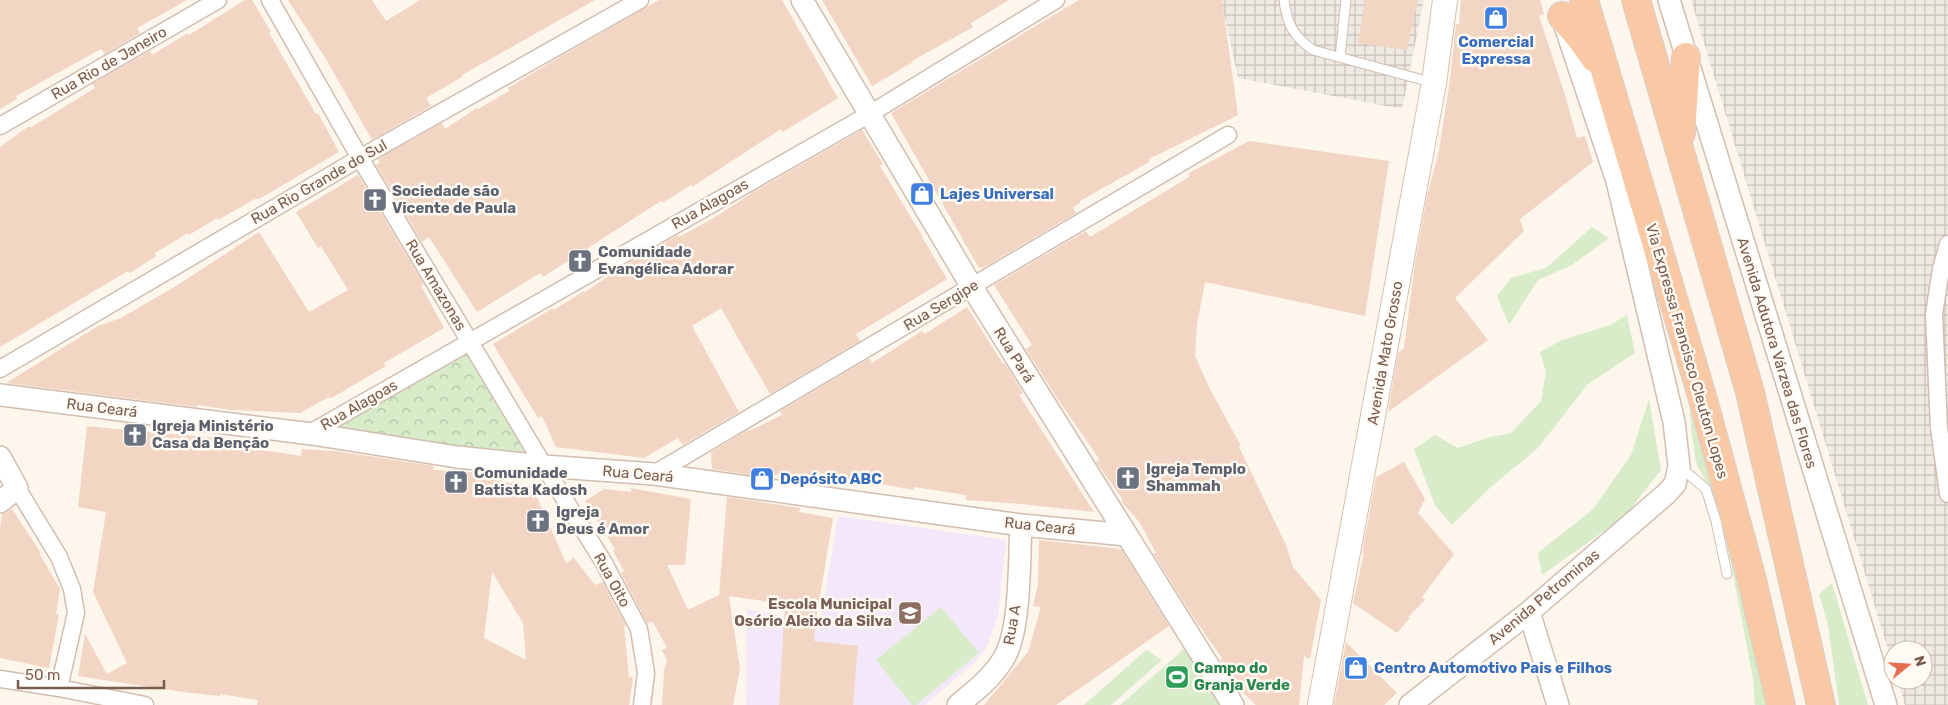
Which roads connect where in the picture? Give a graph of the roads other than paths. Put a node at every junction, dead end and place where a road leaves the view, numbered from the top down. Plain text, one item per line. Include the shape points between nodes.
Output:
1 (218, 0) edge
2 (270, 0) edge
3 (640, 0) edge
4 (802, 0) edge
5 (1056, 0) edge
6 (1284, 0) edge
7 (1346, 0) edge
8 (1445, 0) edge
9 (1584, 0) edge
10 (1636, 0) edge
11 (1669, 0) edge
12 (1560, 8) edge
13 (1340, 57) junction
14 (1686, 57) junction
15 (1606, 73) junction
16 (1434, 83) junction
17 (868, 114) junction
18 (0, 126) edge
19 (1228, 135) dead end
20 (1680, 149) junction
21 (360, 158) junction
22 (1948, 244) edge
23 (972, 287) junction
24 (470, 341) junction
25 (0, 369) edge
26 (0, 395) edge
27 (310, 433) junction
28 (0, 457) edge
29 (544, 466) junction
30 (654, 474) junction
31 (1677, 475) junction
32 (17, 488) junction
33 (1948, 494) edge
34 (0, 502) edge
35 (1021, 525) junction
36 (1127, 535) junction
37 (1727, 574) dead end
38 (1529, 612) junction
39 (0, 679) edge
40 (59, 688) junction
41 (145, 705) edge
42 (642, 705) edge
43 (958, 705) edge
44 (1233, 705) edge
45 (1320, 705) edge
46 (1410, 705) edge
47 (1558, 705) edge
48 (1781, 705) edge
49 (1821, 705) edge
50 (1886, 705) edge

1 - 18 street, Rua Rio de Janeiro
2 - 21 street, Rua Amazonas
3 - 21 street, Rua Rio Grande do Sul
4 - 17 street, Rua Pará
5 - 17 street, Rua Alagoas
6 - 13 lane via 1287,19 1298,40 1313,50
7 - 13 lane
8 - 16 main road, Avenida Mato Grosso
9 - 15 highway, Via Expressa Francisco Cleuton Lopes
10 - 20 highway
11 - 14 street, Avenida Adutora Várzea das Flores
12 - 15 highway
12 - 31 street via 1618,181 1674,422
13 - 16 lane
14 - 20 highway
14 - 50 street, Avenida Adutora Várzea das Flores
15 - 48 highway, Via Expressa Francisco Cleuton Lopes via 1702,396 1751,576
16 - 45 main road, Avenida Mato Grosso
17 - 23 street, Rua Pará
17 - 24 street, Rua Alagoas
19 - 23 street, Rua Sergipe
20 - 49 highway via 1750,392
21 - 24 street, Rua Amazonas
21 - 25 street, Rua Rio Grande do Sul
22 - 33 street via 1934,314 1939,428
23 - 30 street, Rua Sergipe
23 - 36 street, Rua Pará
24 - 27 street, Rua Alagoas
24 - 29 street, Rua Amazonas
26 - 27 street, Rua Ceará
27 - 29 street, Rua Ceará via 457,457
28 - 32 street
29 - 30 street, Rua Ceará
29 - 42 street, Rua Oito via 604,563 639,629 646,673
30 - 35 street, Rua Ceará
31 - 37 lane via 1706,490
31 - 38 street, Avenida Petrominas via 1666,494
32 - 34 street
32 - 40 street via 59,557 72,589 76,613
35 - 36 street, Rua Ceará
35 - 43 street, Rua A via 1011,641 995,672
36 - 44 street, Rua Pará
38 - 46 street, Avenida Petrominas
38 - 47 street
39 - 40 street
40 - 41 street

